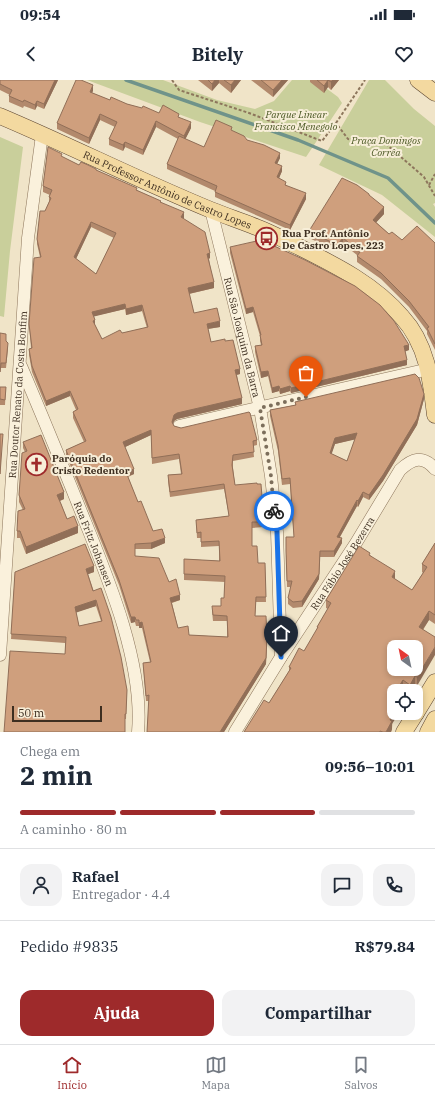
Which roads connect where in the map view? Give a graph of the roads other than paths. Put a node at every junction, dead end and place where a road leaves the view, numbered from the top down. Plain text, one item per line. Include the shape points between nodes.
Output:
1 (418, 80) edge
2 (435, 93) edge
3 (0, 116) edge
4 (42, 135) junction
5 (211, 210) junction
6 (20, 363) junction
7 (429, 369) junction
8 (260, 408) junction
9 (435, 415) edge
10 (180, 426) edge
11 (435, 469) edge
12 (0, 655) edge
13 (281, 657) junction
14 (435, 682) edge
15 (423, 702) edge
16 (412, 720) edge
17 (138, 732) edge
18 (235, 732) edge
19 (404, 732) edge

1 - 2 main road
3 - 4 main road, Rua Professor Antônio de Castro Lopes
4 - 5 main road, Rua Professor Antônio de Castro Lopes
4 - 6 street, Rua Doutor Renato da Costa Bonfim via 28,238
5 - 7 main road, Rua Professor Antônio de Castro Lopes via 258,227 322,259 351,274 383,297 403,317 417,338
5 - 8 street, Rua São Joaquim da Barra
6 - 12 street, Rua Doutor Renato da Costa Bonfim
6 - 17 street, Rua Fritz Johansen via 104,569 122,625 133,664 138,695
7 - 8 street
7 - 9 main road, Rua Professor Antônio de Castro Lopes
8 - 10 street
8 - 13 street, Rua São Joaquim da Barra via 277,532
11 - 13 street, Rua Fábio José Bezerra via 429,462 414,460 400,470 356,544
13 - 18 street, Rua Fábio José Bezerra
14 - 15 main road
16 - 19 main road

